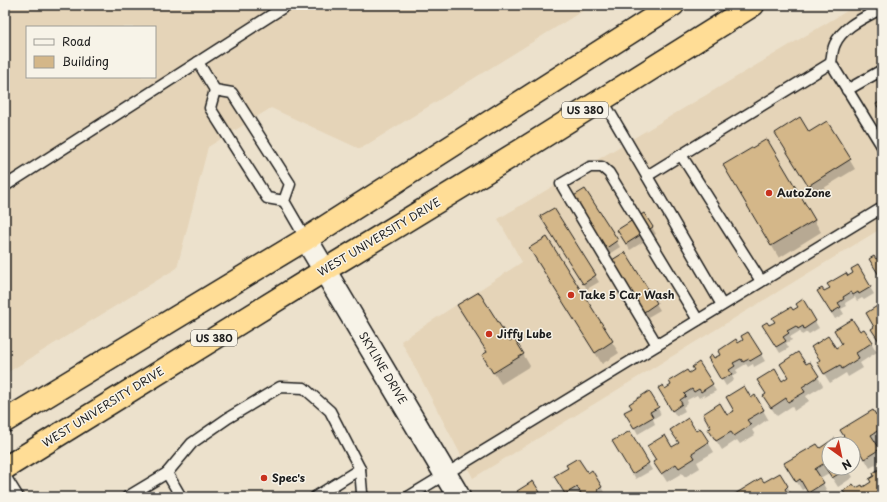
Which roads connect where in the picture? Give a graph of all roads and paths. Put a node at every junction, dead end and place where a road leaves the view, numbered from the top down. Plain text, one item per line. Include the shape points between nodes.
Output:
1 (287, 5) edge
2 (673, 5) edge
3 (753, 5) edge
4 (882, 8) edge
5 (198, 62) junction
6 (831, 63) junction
7 (882, 70) edge
8 (215, 90) junction
9 (847, 90) junction
10 (602, 99) junction
11 (882, 146) edge
12 (681, 155) junction
13 (647, 176) junction
14 (5, 186) edge
15 (284, 201) junction
16 (882, 208) edge
17 (306, 239) junction
18 (325, 270) junction
19 (761, 281) junction
20 (722, 305) junction
21 (698, 320) junction
22 (657, 345) junction
23 (5, 421) edge
24 (5, 468) edge
25 (360, 469) junction
26 (167, 473) junction
27 (446, 473) junction
28 (5, 476) edge
29 (18, 497) edge
30 (127, 497) edge
31 (181, 497) edge
32 (315, 497) edge
33 (364, 497) edge
34 (408, 497) edge
35 (459, 497) edge

1 - 5 lane
2 - 17 highway
3 - 10 highway, WEST UNIVERSITY DRIVE / US 380
4 - 6 lane via 846,29 834,46
5 - 8 lane
5 - 14 lane
6 - 9 lane
6 - 12 lane
7 - 9 lane
8 - 15 lane via 210,108 267,198
8 - 15 lane via 232,93 290,184
9 - 11 lane
10 - 13 lane
10 - 18 highway, WEST UNIVERSITY DRIVE / US 380
12 - 13 lane
12 - 19 lane
13 - 20 lane
15 - 17 lane
16 - 19 lane
17 - 18 street, SKYLINE DRIVE
17 - 23 highway
18 - 24 highway, WEST UNIVERSITY DRIVE / US 380
18 - 27 street, SKYLINE DRIVE
19 - 20 lane
20 - 21 lane
21 - 22 lane
21 - 22 lane via 610,173 602,167 590,167 561,184
22 - 27 lane
25 - 26 lane via 330,411 304,388 280,387 228,418 192,444
25 - 32 lane
25 - 33 lane
26 - 30 lane
26 - 31 lane
27 - 34 lane
27 - 35 street, SKYLINE DRIVE
28 - 29 lane

